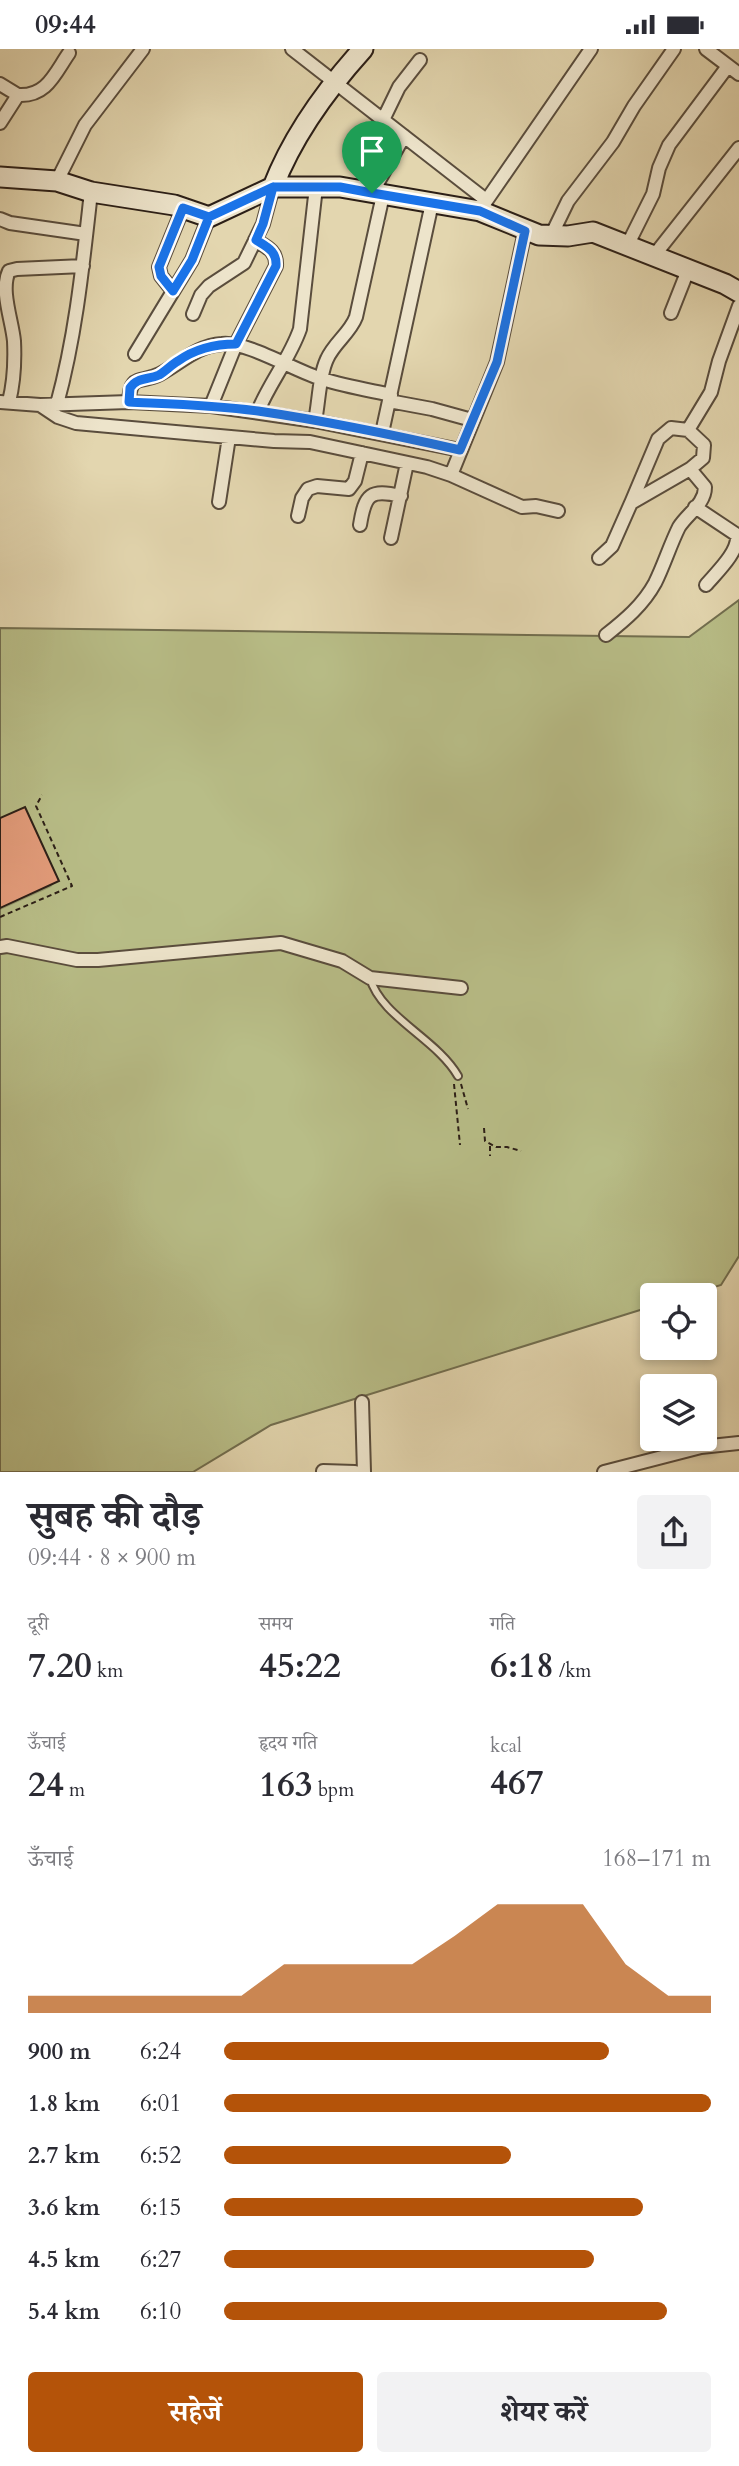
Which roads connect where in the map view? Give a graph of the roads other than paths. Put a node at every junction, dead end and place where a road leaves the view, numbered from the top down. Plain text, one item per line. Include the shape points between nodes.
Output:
1 (143, 49) edge
2 (292, 49) edge
3 (363, 49) edge
4 (592, 49) edge
5 (674, 49) edge
6 (706, 49) edge
7 (69, 53) dead end
8 (420, 60) dead end
9 (734, 70) edge
10 (334, 82) junction
11 (0, 84) edge
12 (19, 95) junction
13 (383, 120) junction
14 (0, 123) edge
15 (404, 136) junction
16 (739, 149) edge
17 (0, 177) edge
18 (57, 181) junction
19 (273, 187) junction
20 (316, 187) junction
21 (91, 192) junction
22 (377, 194) junction
23 (432, 204) junction
24 (483, 206) junction
25 (183, 208) junction
26 (209, 217) junction
27 (0, 219) edge
28 (525, 231) junction
29 (86, 234) junction
30 (551, 236) junction
31 (256, 240) junction
32 (627, 246) junction
33 (653, 257) junction
34 (83, 266) junction
35 (688, 270) junction
36 (173, 291) junction
37 (739, 292) edge
38 (739, 306) edge
39 (671, 313) dead end
40 (193, 314) dead end
41 (236, 344) junction
42 (135, 354) dead end
43 (283, 364) junction
44 (323, 379) junction
45 (390, 398) junction
46 (5, 402) edge
47 (129, 402) junction
48 (57, 404) junction
49 (40, 405) junction
50 (211, 406) junction
51 (258, 411) junction
52 (472, 420) junction
53 (316, 421) junction
54 (688, 430) junction
55 (382, 433) junction
56 (229, 437) junction
57 (460, 450) junction
58 (362, 453) junction
59 (407, 463) junction
60 (690, 469) junction
61 (451, 475) junction
62 (401, 496) junction
63 (219, 502) dead end
64 (631, 503) junction
65 (695, 507) junction
66 (558, 511) dead end
67 (299, 516) dead end
68 (360, 525) dead end
69 (391, 538) dead end
70 (599, 558) dead end
71 (706, 585) dead end
72 (606, 635) dead end
73 (0, 947) edge
74 (370, 978) junction
75 (461, 988) dead end
76 (458, 1076) road end
77 (362, 1402) dead end
78 (739, 1443) edge
79 (323, 1471) edge
80 (355, 1472) edge
81 (364, 1472) edge
82 (604, 1472) edge

1 - 18 street via 85,125
2 - 10 street
3 - 10 street
4 - 24 street
5 - 30 street via 568,201
6 - 9 street
7 - 12 street via 47,86 37,94
8 - 13 street via 399,87
9 - 32 street via 669,145 653,194
10 - 13 street
10 - 19 street via 286,154
11 - 12 street
12 - 14 street
13 - 15 street
15 - 22 street
15 - 24 street
16 - 33 street
17 - 18 street
18 - 21 street
19 - 20 street
19 - 26 street
19 - 31 street
20 - 22 street
20 - 43 street via 305,305 300,329
21 - 25 street
21 - 29 street
22 - 23 street
22 - 44 street via 354,324 326,360
23 - 24 street
23 - 45 street
24 - 28 street
25 - 26 street
25 - 36 street via 159,267
26 - 36 street via 192,260
27 - 29 street
28 - 30 street
28 - 52 street via 497,362
29 - 34 street
30 - 32 street via 593,232
31 - 40 street via 244,263 201,295
31 - 41 street via 271,249 276,266
32 - 33 street
33 - 35 street
34 - 46 street via 17,269 6,276 14,383
34 - 48 street
35 - 37 street
35 - 39 street
36 - 42 street
38 - 54 street via 711,393
41 - 43 street
41 - 47 street via 199,350 157,376 139,380 130,388
41 - 50 street
43 - 44 street
43 - 51 street
44 - 45 street
44 - 53 street
45 - 52 street
45 - 55 street
46 - 49 street
47 - 48 street
47 - 50 street
48 - 49 street
49 - 56 street via 76,423
50 - 51 street
51 - 53 street
52 - 57 street
53 - 55 street
54 - 60 street via 705,450
54 - 64 street via 671,428 658,439
55 - 57 street
56 - 58 street via 310,442
56 - 63 street
57 - 61 street
58 - 59 street
58 - 67 street via 349,489 307,489
59 - 61 street
59 - 62 street
60 - 64 street
60 - 65 street via 705,487 705,495
61 - 66 street via 522,507
62 - 68 street via 381,491 373,494 363,507
62 - 69 street
64 - 70 street via 612,546
65 - 71 street via 738,540 734,552
65 - 72 street via 680,526 640,604
73 - 74 street via 98,960 281,943 342,961
74 - 75 street
74 - 76 lane via 374,991 439,1051
77 - 81 street
78 - 82 street via 701,1447
79 - 80 street

